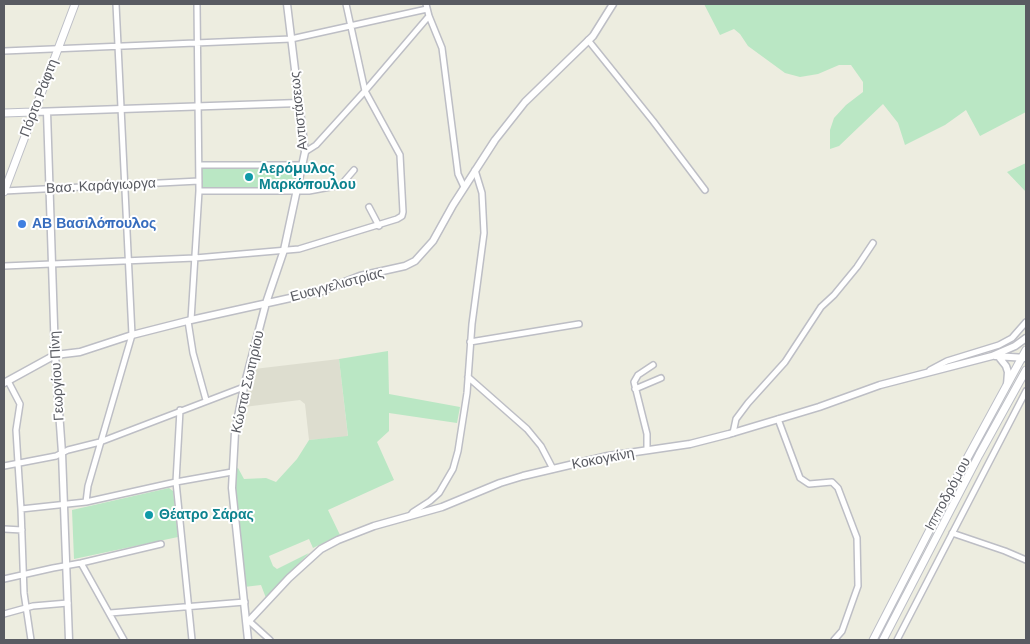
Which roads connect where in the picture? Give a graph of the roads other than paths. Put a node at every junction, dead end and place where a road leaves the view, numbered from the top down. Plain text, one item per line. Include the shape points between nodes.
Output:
1 (75, 4) edge
2 (116, 4) edge
3 (197, 4) edge
4 (287, 4) edge
5 (346, 4) edge
6 (613, 4) edge
7 (427, 7) edge
8 (428, 16) junction
9 (350, 27) junction
10 (291, 39) junction
11 (588, 40) junction
12 (198, 44) junction
13 (117, 46) junction
14 (58, 48) junction
15 (4, 51) edge
16 (365, 91) junction
17 (299, 103) junction
18 (198, 106) junction
19 (120, 109) junction
20 (33, 112) junction
21 (46, 112) junction
22 (4, 113) edge
23 (305, 152) junction
24 (199, 165) junction
25 (303, 165) junction
26 (354, 170) dead end
27 (475, 170) junction
28 (199, 181) junction
29 (125, 185) junction
30 (464, 188) junction
31 (50, 189) junction
32 (705, 190) dead end
33 (199, 191) junction
34 (298, 191) junction
35 (4, 192) edge
36 (369, 208) dead end
37 (379, 226) junction
38 (873, 243) dead end
39 (284, 250) junction
40 (195, 258) junction
41 (129, 261) junction
42 (53, 264) junction
43 (4, 266) edge
44 (266, 303) junction
45 (189, 320) junction
46 (1026, 322) edge
47 (579, 324) dead end
48 (132, 335) junction
49 (1026, 338) edge
50 (470, 342) junction
51 (1006, 350) junction
52 (1026, 350) edge
53 (55, 355) junction
54 (995, 356) junction
55 (1024, 358) edge
56 (654, 365) dead end
57 (1026, 370) edge
58 (925, 373) junction
59 (1026, 376) edge
60 (468, 377) junction
61 (661, 378) dead end
62 (6, 382) edge
63 (1020, 382) junction
64 (1007, 385) junction
65 (244, 387) junction
66 (635, 388) junction
67 (1026, 391) edge
68 (206, 400) junction
69 (180, 410) junction
70 (778, 419) junction
71 (733, 433) junction
72 (100, 442) junction
73 (647, 450) junction
74 (62, 453) junction
75 (18, 463) junction
76 (4, 466) edge
77 (554, 469) junction
78 (232, 472) junction
79 (176, 482) junction
80 (86, 502) junction
81 (64, 505) junction
82 (21, 509) junction
83 (409, 517) junction
84 (4, 529) edge
85 (22, 530) junction
86 (952, 533) junction
87 (161, 544) dead end
88 (1026, 560) edge
89 (81, 563) junction
90 (67, 565) junction
91 (23, 574) junction
92 (4, 579) edge
93 (245, 602) junction
94 (68, 604) junction
95 (188, 605) junction
96 (27, 608) junction
97 (110, 613) junction
98 (4, 614) edge
99 (248, 622) junction
100 (30, 640) edge
101 (69, 640) edge
102 (124, 640) edge
103 (192, 640) edge
104 (248, 640) edge
105 (270, 640) edge
106 (834, 640) edge
107 (873, 640) edge
108 (883, 640) edge
109 (897, 640) edge

1 - 14 main road, Πόρτο Ράφτη
2 - 13 street
3 - 12 street
4 - 10 street, Αντιστάσεως
5 - 9 street
6 - 11 street, Ευαγγελιστρίας
7 - 8 street
7 - 9 street
8 - 16 street
8 - 30 street via 442,48 458,174
9 - 10 street
9 - 16 street
10 - 12 street
10 - 17 street, Αντιστάσεως
11 - 27 street, Ευαγγελιστρίας via 525,102
11 - 32 street
12 - 13 street
12 - 18 street
13 - 14 street
13 - 19 street
14 - 15 street
14 - 20 main road, Πόρτο Ράφτη
16 - 23 street via 316,145
16 - 37 street via 400,155 402,216
17 - 18 street
17 - 23 street, Αντιστάσεως
18 - 19 street
18 - 24 street
19 - 21 street
19 - 29 street
20 - 21 street
20 - 22 main road
20 - 35 main road, Πόρτο Ράφτη
21 - 31 street, Γεωργίου Πίνη
23 - 25 street, Αντιστάσεως
24 - 25 street
24 - 28 street
25 - 34 street, Αντιστάσεως
26 - 34 street via 341,185
27 - 30 street, Ευαγγελιστρίας
27 - 50 street via 482,193 484,233
28 - 29 street, Βασ. Καράγιωργα
28 - 33 street
29 - 31 street, Βασ. Καράγιωργα
29 - 41 street
30 - 44 street, Ευαγγελιστρίας via 430,246 415,261 360,276 322,291
31 - 35 street, Βασ. Καράγιωργα
31 - 42 street, Γεωργίου Πίνη
33 - 34 street
33 - 40 street
34 - 39 street, Αντιστάσεως
36 - 37 street
37 - 39 street via 299,249
38 - 71 street via 857,267 821,307 784,362 736,419
39 - 40 street
39 - 44 street, Αντιστάσεως
40 - 41 street
40 - 45 street
41 - 42 street
41 - 48 street
42 - 43 street
42 - 53 street, Γεωργίου Πίνη
44 - 45 street, Ευαγγελιστρίας
44 - 65 street, Κώστα Σωτηρίου
45 - 48 street, Ευαγγελιστρίας
45 - 68 street via 193,353
46 - 58 street via 1012,338 999,345 947,361
47 - 50 street
48 - 53 street, Ευαγγελιστρίας via 86,350
48 - 72 street
49 - 51 street
50 - 60 street
51 - 52 street
51 - 54 street
52 - 55 main road, Ιπποδρόμου
53 - 62 street, Ευαγγελιστρίας
53 - 74 street, Γεωργίου Πίνη
54 - 55 street
54 - 58 street, Κοκογκίνη
54 - 64 street via 1006,366
55 - 64 main road, Ιπποδρόμου
56 - 66 street via 635,378
57 - 63 main road, Ιπποδρόμου
58 - 70 street, Κοκογκίνη
59 - 63 street
60 - 77 street via 527,429
60 - 83 street via 453,469 440,493
61 - 66 street
62 - 75 street via 20,404 16,430
63 - 108 main road, Ιπποδρόμου
64 - 107 main road, Ιπποδρόμου
65 - 68 street
65 - 78 street, Κώστα Σωτηρίου via 235,432
66 - 73 street
67 - 86 street
68 - 69 street
69 - 72 street
69 - 79 street
70 - 71 street, Κοκογκίνη
70 - 106 street via 800,478 809,484 832,482 838,488 857,538 858,586 842,631
71 - 73 street, Κοκογκίνη
72 - 74 street
72 - 80 street
73 - 77 street, Κοκογκίνη
74 - 75 street
74 - 81 street, Γεωργίου Πίνη
75 - 76 street
75 - 82 street
77 - 83 street, Κοκογκίνη via 500,483
78 - 79 street
78 - 93 street, Κώστα Σωτηρίου
79 - 80 street
79 - 95 street
80 - 81 street
81 - 82 street
81 - 90 street, Γεωργίου Πίνη
82 - 85 street
83 - 99 street, Κοκογκίνη via 374,526 320,549
84 - 85 street
85 - 91 street
86 - 88 street
86 - 109 street
87 - 89 street
89 - 90 street
89 - 97 street
90 - 91 street
90 - 94 street, Γεωργίου Πίνη
91 - 92 street
91 - 96 street
93 - 95 street
93 - 99 street, Κώστα Σωτηρίου
94 - 96 street
94 - 101 street, Γεωργίου Πίνη
95 - 97 street
95 - 103 street
96 - 98 street
96 - 100 street
97 - 102 street
99 - 104 street, Κώστα Σωτηρίου
99 - 105 street

